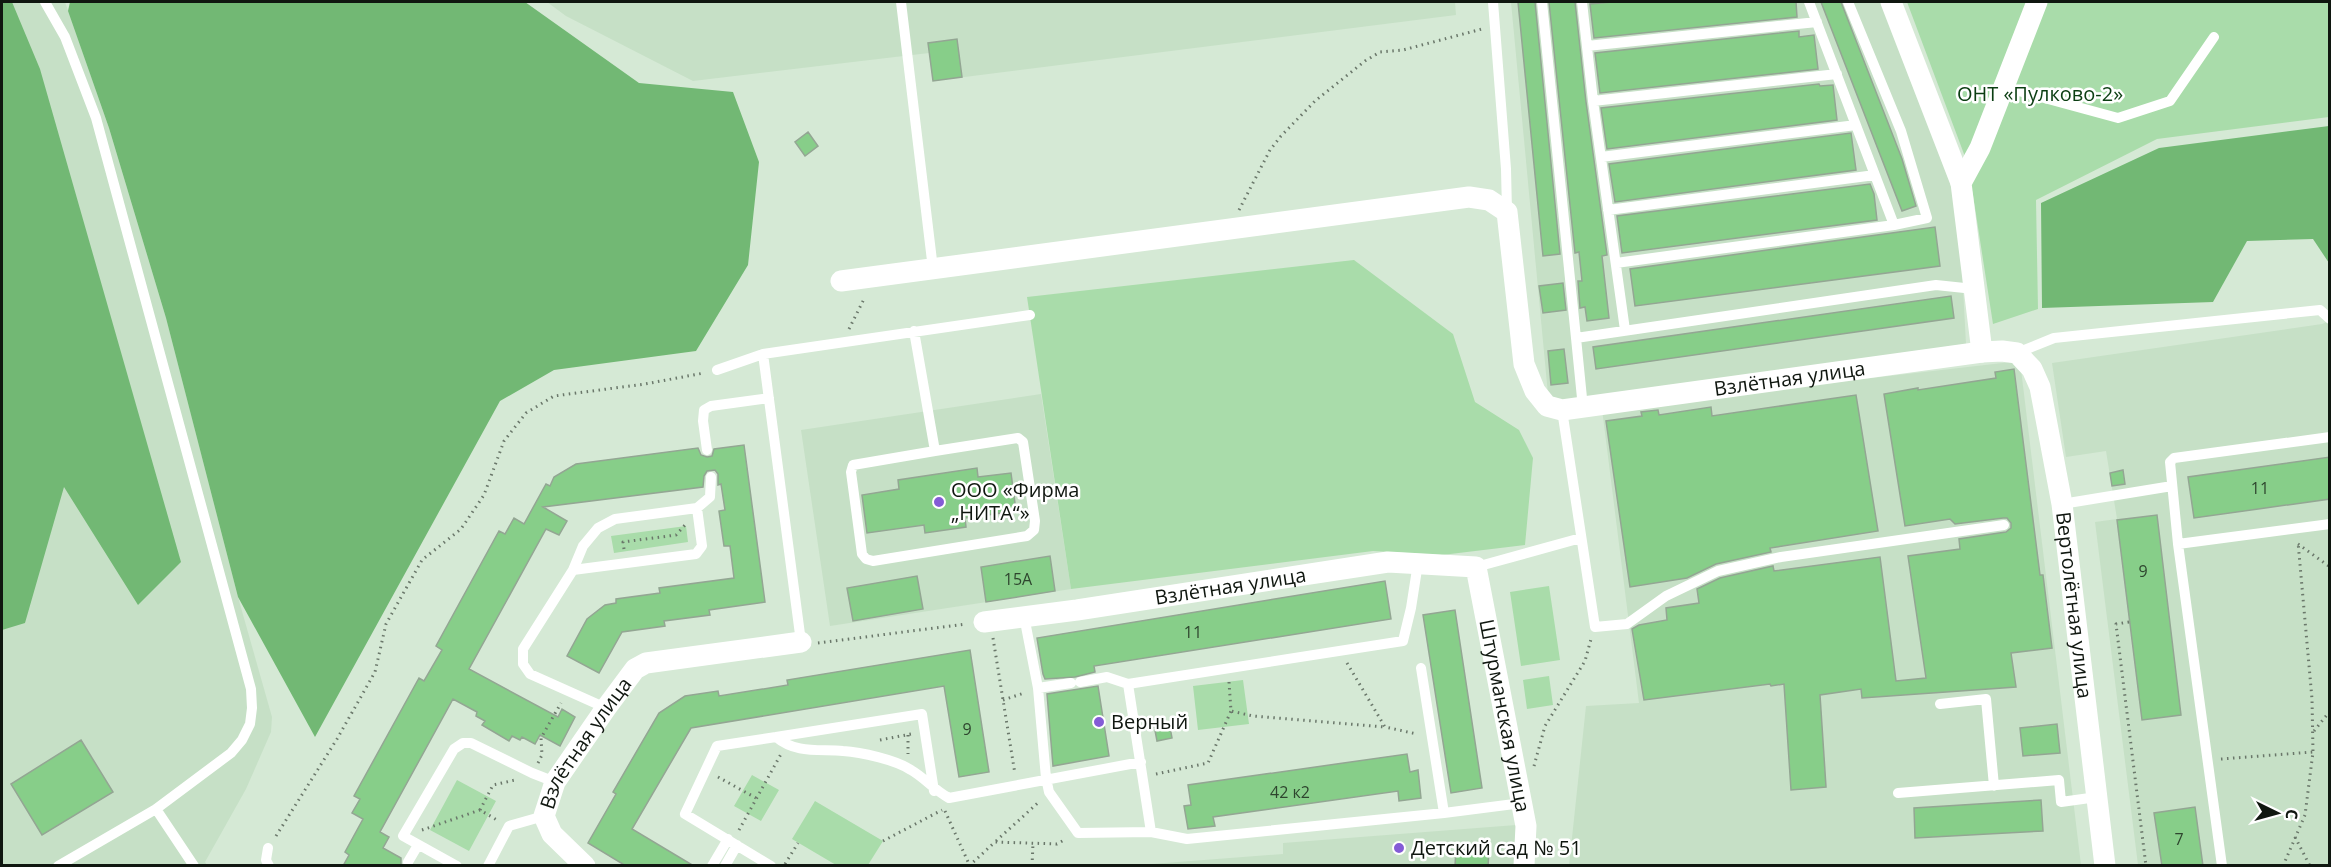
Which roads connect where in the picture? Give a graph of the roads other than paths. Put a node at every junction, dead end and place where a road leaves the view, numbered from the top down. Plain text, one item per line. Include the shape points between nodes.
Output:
1 (45, 2) edge
2 (901, 2) edge
3 (1493, 2) edge
4 (1542, 2) edge
5 (1582, 2) edge
6 (1809, 2) edge
7 (1848, 2) edge
8 (1891, 2) edge
9 (2037, 2) edge
10 (1817, 22) junction
11 (2214, 37) dead end
12 (1587, 46) junction
13 (1837, 74) junction
14 (2004, 87) junction
15 (1593, 101) junction
16 (1856, 125) junction
17 (1601, 157) junction
18 (1875, 175) junction
19 (1960, 183) junction
20 (1608, 210) junction
21 (1507, 212) junction
22 (1894, 225) junction
23 (1616, 263) junction
24 (933, 269) junction
25 (841, 281) dead end
26 (1974, 290) junction
27 (1030, 315) dead end
28 (2330, 319) edge
29 (1625, 330) junction
30 (914, 331) junction
31 (1576, 338) junction
32 (1982, 352) junction
33 (2017, 353) junction
34 (763, 354) junction
35 (717, 370) road end
36 (769, 398) junction
37 (1573, 409) junction
38 (2330, 437) edge
39 (707, 450) dead end
40 (935, 451) junction
41 (711, 477) dead end
42 (2172, 486) junction
43 (2062, 504) junction
44 (697, 508) junction
45 (2330, 524) edge
46 (2004, 525) dead end
47 (1581, 538) junction
48 (2178, 544) junction
49 (1418, 563) junction
50 (1476, 567) junction
51 (573, 570) junction
52 (1024, 615) junction
53 (987, 621) road end
54 (801, 642) joint
55 (1421, 668) dead end
56 (1128, 684) junction
57 (1038, 688) junction
58 (1940, 704) dead end
59 (606, 708) junction
60 (776, 737) junction
61 (1141, 762) junction
62 (1046, 778) junction
63 (555, 782) junction
64 (1994, 786) junction
65 (934, 791) junction
66 (1898, 793) dead end
67 (2097, 797) junction
68 (1522, 803) junction
69 (156, 809) junction
70 (1444, 813) junction
71 (544, 816) junction
72 (1151, 832) junction
73 (732, 842) junction
74 (418, 845) junction
75 (268, 848) road end
76 (408, 862) dead end
77 (58, 866) edge
78 (194, 866) edge
79 (269, 866) edge
80 (457, 866) edge
81 (488, 866) edge
82 (585, 866) edge
83 (712, 866) edge
84 (725, 866) edge
85 (771, 866) edge
86 (1524, 866) edge
87 (2105, 866) edge
88 (2222, 866) edge

1 - 69 lane via 65,37 96,118 251,688 250,724 242,740 231,753
2 - 24 lane
3 - 21 lane
4 - 31 lane
5 - 12 lane
6 - 10 lane
7 - 22 lane via 1901,131 1928,218
8 - 19 street
9 - 14 street
10 - 12 lane
10 - 13 lane
11 - 14 lane via 2169,100 2118,118
12 - 15 lane
13 - 15 lane
13 - 16 lane
14 - 19 street via 1980,148
15 - 17 lane
16 - 17 lane
16 - 18 lane
17 - 20 lane
18 - 20 lane
18 - 22 lane
19 - 26 street
20 - 23 lane
21 - 24 street via 1489,200 1469,197
21 - 37 street via 1524,364 1534,391 1547,405
22 - 23 lane
23 - 29 lane
24 - 25 street
26 - 29 lane via 1936,285
26 - 32 street
27 - 30 lane
28 - 33 lane via 2320,310 2054,338
29 - 31 lane
30 - 34 lane
30 - 40 lane
31 - 37 lane
32 - 33 street, Взлётная улица
32 - 37 street, Взлётная улица
33 - 43 street, Вертолётная улица via 2032,369 2053,415
34 - 35 lane
34 - 36 lane
36 - 39 lane via 704,410
36 - 54 lane
37 - 47 lane
38 - 42 lane via 2172,459
40 - 40 lane via 853,465 862,554 866,559 1027,536 1034,530 1023,442 1018,438
41 - 44 lane via 710,497
42 - 43 lane
42 - 48 lane
43 - 67 street, Вертолётная улица
44 - 51 lane via 615,519 598,528 583,546
44 - 51 lane via 702,546 696,554
45 - 48 lane
46 - 47 lane via 1781,557 1718,571 1666,596 1628,624 1595,627
47 - 50 lane
48 - 88 lane
49 - 50 street, Взлётная улица
49 - 52 street, Взлётная улица via 1388,562
49 - 56 lane via 1403,641
50 - 68 street, Штурманская улица
51 - 59 lane via 523,650 523,664 530,674
52 - 53 street, Взлётная улица
52 - 57 lane
54 - 59 street, Взлётная улица via 646,663 635,669
55 - 70 lane
56 - 57 lane via 1107,677
56 - 61 lane
57 - 62 lane
58 - 64 lane via 1986,699
59 - 63 street, Взлётная улица
60 - 65 lane via 805,751 845,751 909,768
60 - 65 lane via 922,714
60 - 73 lane via 717,746 686,814
61 - 62 lane
61 - 72 lane
62 - 65 lane via 949,798
62 - 72 lane via 1049,792 1078,833
63 - 71 street, Взлётная улица
63 - 74 lane via 471,743 463,743 454,749 403,836
64 - 66 lane
64 - 67 lane via 2059,780 2061,802
67 - 87 street, Вертолётная улица
68 - 70 lane
68 - 86 street, Штурманская улица via 1526,826
69 - 77 lane
69 - 78 lane
70 - 72 lane via 1187,839
71 - 81 lane via 509,826
71 - 82 street, Взлётная улица via 552,834
73 - 83 lane
73 - 84 lane
73 - 85 lane
74 - 76 lane
74 - 80 lane
75 - 79 lane

